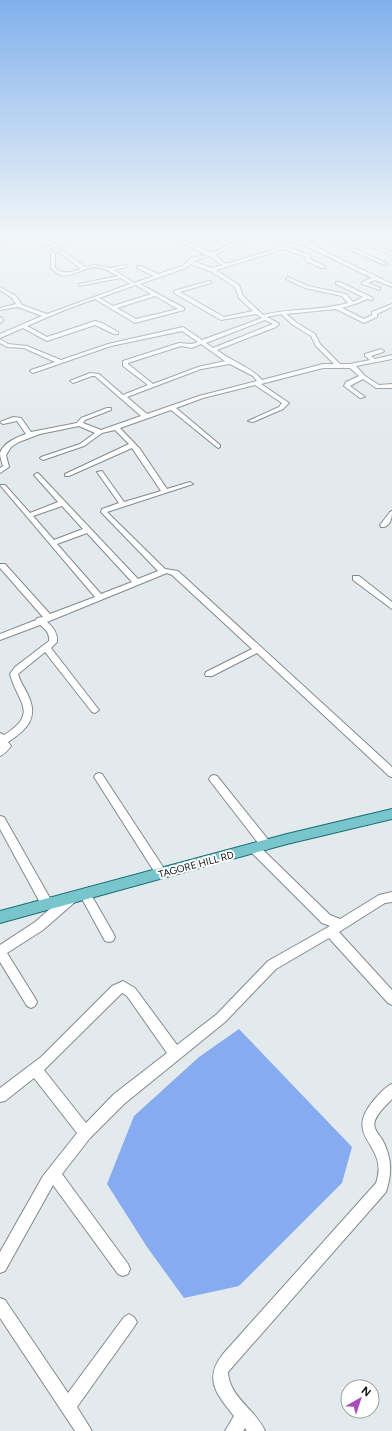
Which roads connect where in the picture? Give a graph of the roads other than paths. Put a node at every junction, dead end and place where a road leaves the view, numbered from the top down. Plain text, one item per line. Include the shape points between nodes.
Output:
1 (83, 303) edge
2 (104, 303) edge
3 (129, 303) edge
4 (171, 303) edge
5 (195, 303) edge
6 (247, 303) edge
7 (351, 303) edge
8 (392, 304) edge
9 (19, 305) joint
10 (337, 307) junction
11 (113, 308) junction
12 (182, 309) junction
13 (0, 310) edge
14 (257, 312) junction
15 (281, 312) junction
16 (189, 313) dead end
17 (47, 316) junction
18 (264, 317) junction
19 (23, 326) junction
20 (116, 333) dead end
21 (0, 336) edge
22 (0, 341) edge
23 (203, 342) junction
24 (213, 350) junction
25 (381, 351) dead end
26 (392, 357) edge
27 (374, 361) junction
28 (61, 362) junction
29 (230, 362) junction
30 (339, 366) junction
31 (352, 366) junction
32 (33, 371) dead end
33 (363, 377) junction
34 (73, 381) dead end
35 (258, 383) junction
36 (152, 386) junction
37 (392, 386) edge
38 (362, 396) dead end
39 (122, 397) junction
40 (172, 407) junction
41 (109, 409) dead end
42 (145, 416) junction
43 (251, 421) dead end
44 (3, 422) dead end
45 (80, 424) junction
46 (116, 427) junction
47 (100, 432) junction
48 (30, 435) junction
49 (10, 445) junction
50 (133, 446) junction
51 (218, 446) dead end
52 (0, 447) edge
53 (43, 458) dead end
54 (0, 471) edge
55 (100, 472) dead end
56 (37, 475) dead end
57 (67, 475) dead end
58 (190, 484) dead end
59 (4, 486) dead end
60 (165, 491) junction
61 (63, 502) junction
62 (122, 503) junction
63 (392, 513) edge
64 (30, 515) junction
65 (384, 525) dead end
66 (88, 530) junction
67 (54, 543) junction
68 (2, 566) dead end
69 (163, 572) junction
70 (356, 578) dead end
71 (137, 583) junction
72 (100, 598) junction
73 (392, 606) edge
74 (44, 619) junction
75 (0, 637) edge
76 (46, 647) junction
77 (258, 649) junction
78 (209, 674) dead end
79 (96, 710) dead end
80 (1, 738) edge
81 (0, 752) edge
82 (392, 773) edge
83 (99, 777) dead end
84 (214, 779) dead end
85 (392, 814) edge
86 (0, 820) edge
87 (260, 846) junction
88 (161, 873) junction
89 (85, 894) junction
90 (392, 897) edge
91 (71, 898) junction
92 (47, 904) junction
93 (0, 917) edge
94 (335, 928) junction
95 (109, 937) dead end
96 (0, 951) edge
97 (392, 999) edge
98 (31, 1002) dead end
99 (176, 1054) junction
100 (35, 1069) junction
101 (392, 1090) edge
102 (0, 1096) edge
103 (85, 1133) junction
104 (53, 1174) junction
105 (0, 1266) edge
106 (123, 1269) dead end
107 (0, 1305) edge
108 (129, 1322) dead end
109 (68, 1407) junction
110 (245, 1415) junction
111 (84, 1431) edge
112 (233, 1431) edge
113 (257, 1431) edge

1 - 17 street
2 - 11 street
3 - 11 street
4 - 12 street
5 - 14 street via 223,319
6 - 14 street
7 - 10 street
8 - 10 street via 374,314 373,318 364,321
9 - 13 street
9 - 17 street
10 - 15 street
11 - 12 street via 135,321
12 - 16 street
14 - 18 street
15 - 18 street
15 - 30 street via 313,335 318,345
17 - 19 street
18 - 23 street
18 - 24 street via 276,325
19 - 20 street via 47,339 95,323
19 - 21 street
22 - 28 street via 7,345 25,347
23 - 24 street
23 - 28 street via 187,330 178,329 110,345
23 - 36 street via 190,347 181,344 125,362 125,365
24 - 29 street
25 - 27 street via 367,355
26 - 27 street
27 - 31 street
28 - 32 street
29 - 35 street via 255,375
29 - 36 street via 200,368
30 - 31 street
30 - 35 street via 323,366
31 - 33 street
33 - 37 street via 378,387
33 - 38 street via 347,384
34 - 39 street via 95,374
35 - 40 street
35 - 43 street via 286,403 281,408
36 - 39 street
39 - 42 street
40 - 42 street
40 - 51 street
41 - 45 street via 83,419
42 - 46 street
44 - 48 street via 19,419
45 - 47 street
45 - 48 street
46 - 47 street
46 - 50 street
47 - 53 street via 82,445
48 - 49 street
49 - 52 street
49 - 54 street via 2,457 6,467
50 - 57 street
50 - 60 street
55 - 62 street
56 - 61 street
58 - 60 street
59 - 64 street
60 - 62 street
61 - 64 street
61 - 66 street
62 - 69 street via 107,508 104,512
63 - 65 street
64 - 67 street
66 - 67 street
66 - 71 street
67 - 72 street
68 - 74 street
69 - 71 street
69 - 77 street via 168,571 179,576
70 - 73 street
71 - 72 street
72 - 74 street
74 - 75 street
74 - 76 street via 54,637 53,642
76 - 79 street
76 - 80 street via 18,668 14,674 26,701 28,718 17,732
77 - 78 street
77 - 82 street
80 - 81 street via 6,746
83 - 88 street
84 - 87 street
85 - 87 main road, TAGORE HILL RD
86 - 92 street
87 - 88 main road, TAGORE HILL RD
87 - 94 street
88 - 89 main road, TAGORE HILL RD
89 - 91 main road, TAGORE HILL RD
89 - 95 street
90 - 94 street via 383,899
91 - 92 main road, TAGORE HILL RD
91 - 96 street via 39,926
92 - 93 main road, TAGORE HILL RD
94 - 97 street
94 - 99 street via 272,965 221,1018
96 - 98 street
99 - 100 street via 132,992 123,987 116,990
99 - 103 street via 119,1099
100 - 102 street
100 - 103 street
101 - 110 street via 371,1114 367,1123 368,1130 388,1165 387,1177 381,1187 220,1371 221,1382 226,1391
103 - 104 street
104 - 105 street
104 - 106 street
107 - 109 street
108 - 109 street
109 - 111 street
110 - 112 street
110 - 113 street

